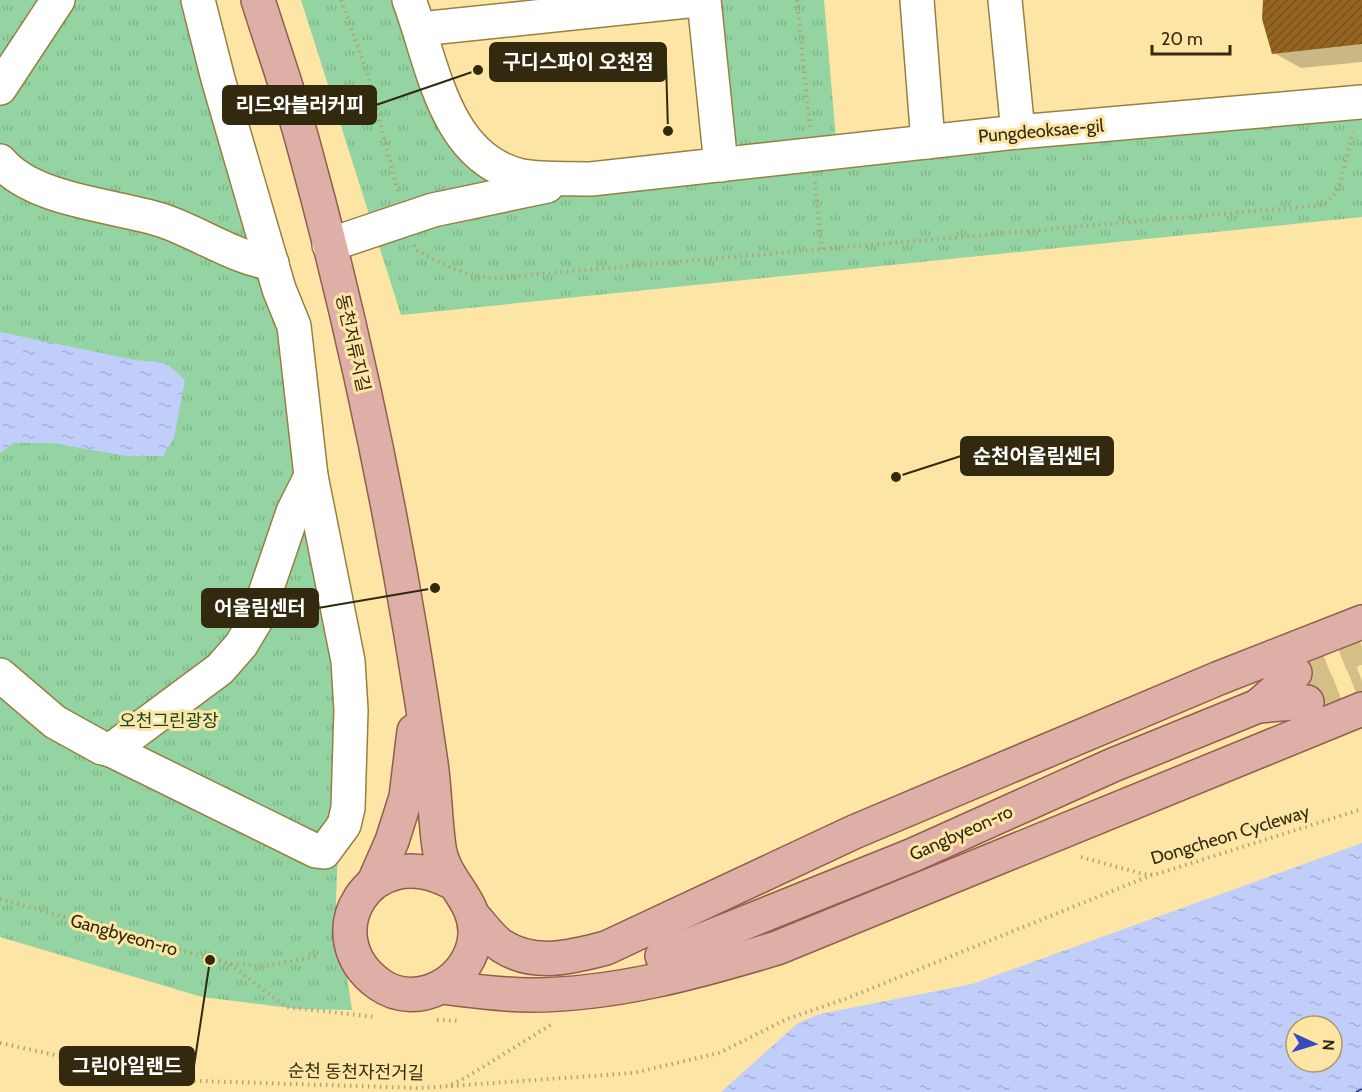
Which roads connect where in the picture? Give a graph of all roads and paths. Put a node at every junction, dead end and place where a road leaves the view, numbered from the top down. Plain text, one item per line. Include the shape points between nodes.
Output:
1 (58, 0) edge
2 (198, 0) edge
3 (258, 0) edge
4 (341, 0) edge
5 (697, 0) edge
6 (704, 0) edge
7 (917, 0) edge
8 (1005, 0) edge
9 (415, 14) edge
10 (0, 88) edge
11 (1361, 102) edge
12 (1018, 132) junction
13 (928, 142) junction
14 (471, 148) junction
15 (0, 161) edge
16 (721, 165) junction
17 (591, 179) junction
18 (444, 208) junction
19 (406, 220) junction
20 (329, 246) junction
21 (272, 263) junction
22 (311, 476) junction
23 (1362, 622) edge
24 (0, 675) edge
25 (1301, 688) tunnel mouth
26 (419, 693) junction
27 (1362, 709) edge
28 (111, 750) junction
29 (1362, 809) edge
30 (1071, 854) dead end
31 (1154, 874) junction
32 (374, 882) junction
33 (451, 882) junction
34 (0, 899) edge
35 (473, 915) junction
36 (320, 956) dead end
37 (662, 956) junction
38 (564, 959) junction
39 (443, 987) junction
40 (570, 993) junction
41 (554, 1023) dead end
42 (0, 1043) edge
43 (448, 1086) junction

1 - 10 street
2 - 21 street
3 - 20 main road, 동천저류지길 via 303,141
4 - 19 path via 368,75
5 - 9 street, Pungdeoksae-gil
6 - 16 street
7 - 13 street
8 - 12 street
9 - 14 street, Pungdeoksae-gil via 445,103
11 - 12 street, Pungdeoksae-gil
11 - 19 path via 1338,191 1324,205 495,278 454,271 416,250
12 - 13 street, Pungdeoksae-gil
13 - 16 street, Pungdeoksae-gil
14 - 17 street, Pungdeoksae-gil via 504,170 522,176
14 - 18 street via 467,181
15 - 21 street via 38,187 161,220 255,261
16 - 17 street, Pungdeoksae-gil
17 - 18 street
18 - 19 street
19 - 20 street
20 - 26 main road, 동천저류지길 via 390,516
21 - 22 street via 294,326
22 - 28 street via 293,512 256,620 241,645 220,669
22 - 28 street via 348,661 348,808 336,837 324,852 316,851
23 - 38 main road via 854,832 606,948
24 - 28 street via 55,722
25 - 37 main road, Gangbyeon-ro via 1113,765 913,855
26 - 32 main road via 406,797
26 - 33 main road, 동천저류지길 via 441,863
27 - 40 main road via 777,948 686,975
29 - 31 path, Dongcheon Cycleway
30 - 31 path, Dongcheon Cycleway
31 - 43 path via 787,1019 719,1053 633,1073
32 - 33 main road via 392,872 413,869 432,872
32 - 39 main road via 360,897 352,916 350,937 355,957 383,987 403,994 424,994
33 - 35 main road via 465,897
34 - 36 path, Gangbyeon-ro via 230,964 265,966
35 - 38 main road via 502,946 534,958
35 - 39 main road via 471,956 459,974
37 - 38 main road
37 - 40 main road, Gangbyeon-ro
39 - 40 main road via 530,995
41 - 43 path, 순천 동천자전거길
42 - 43 path, 순천 동천자전거길 via 168,1080

